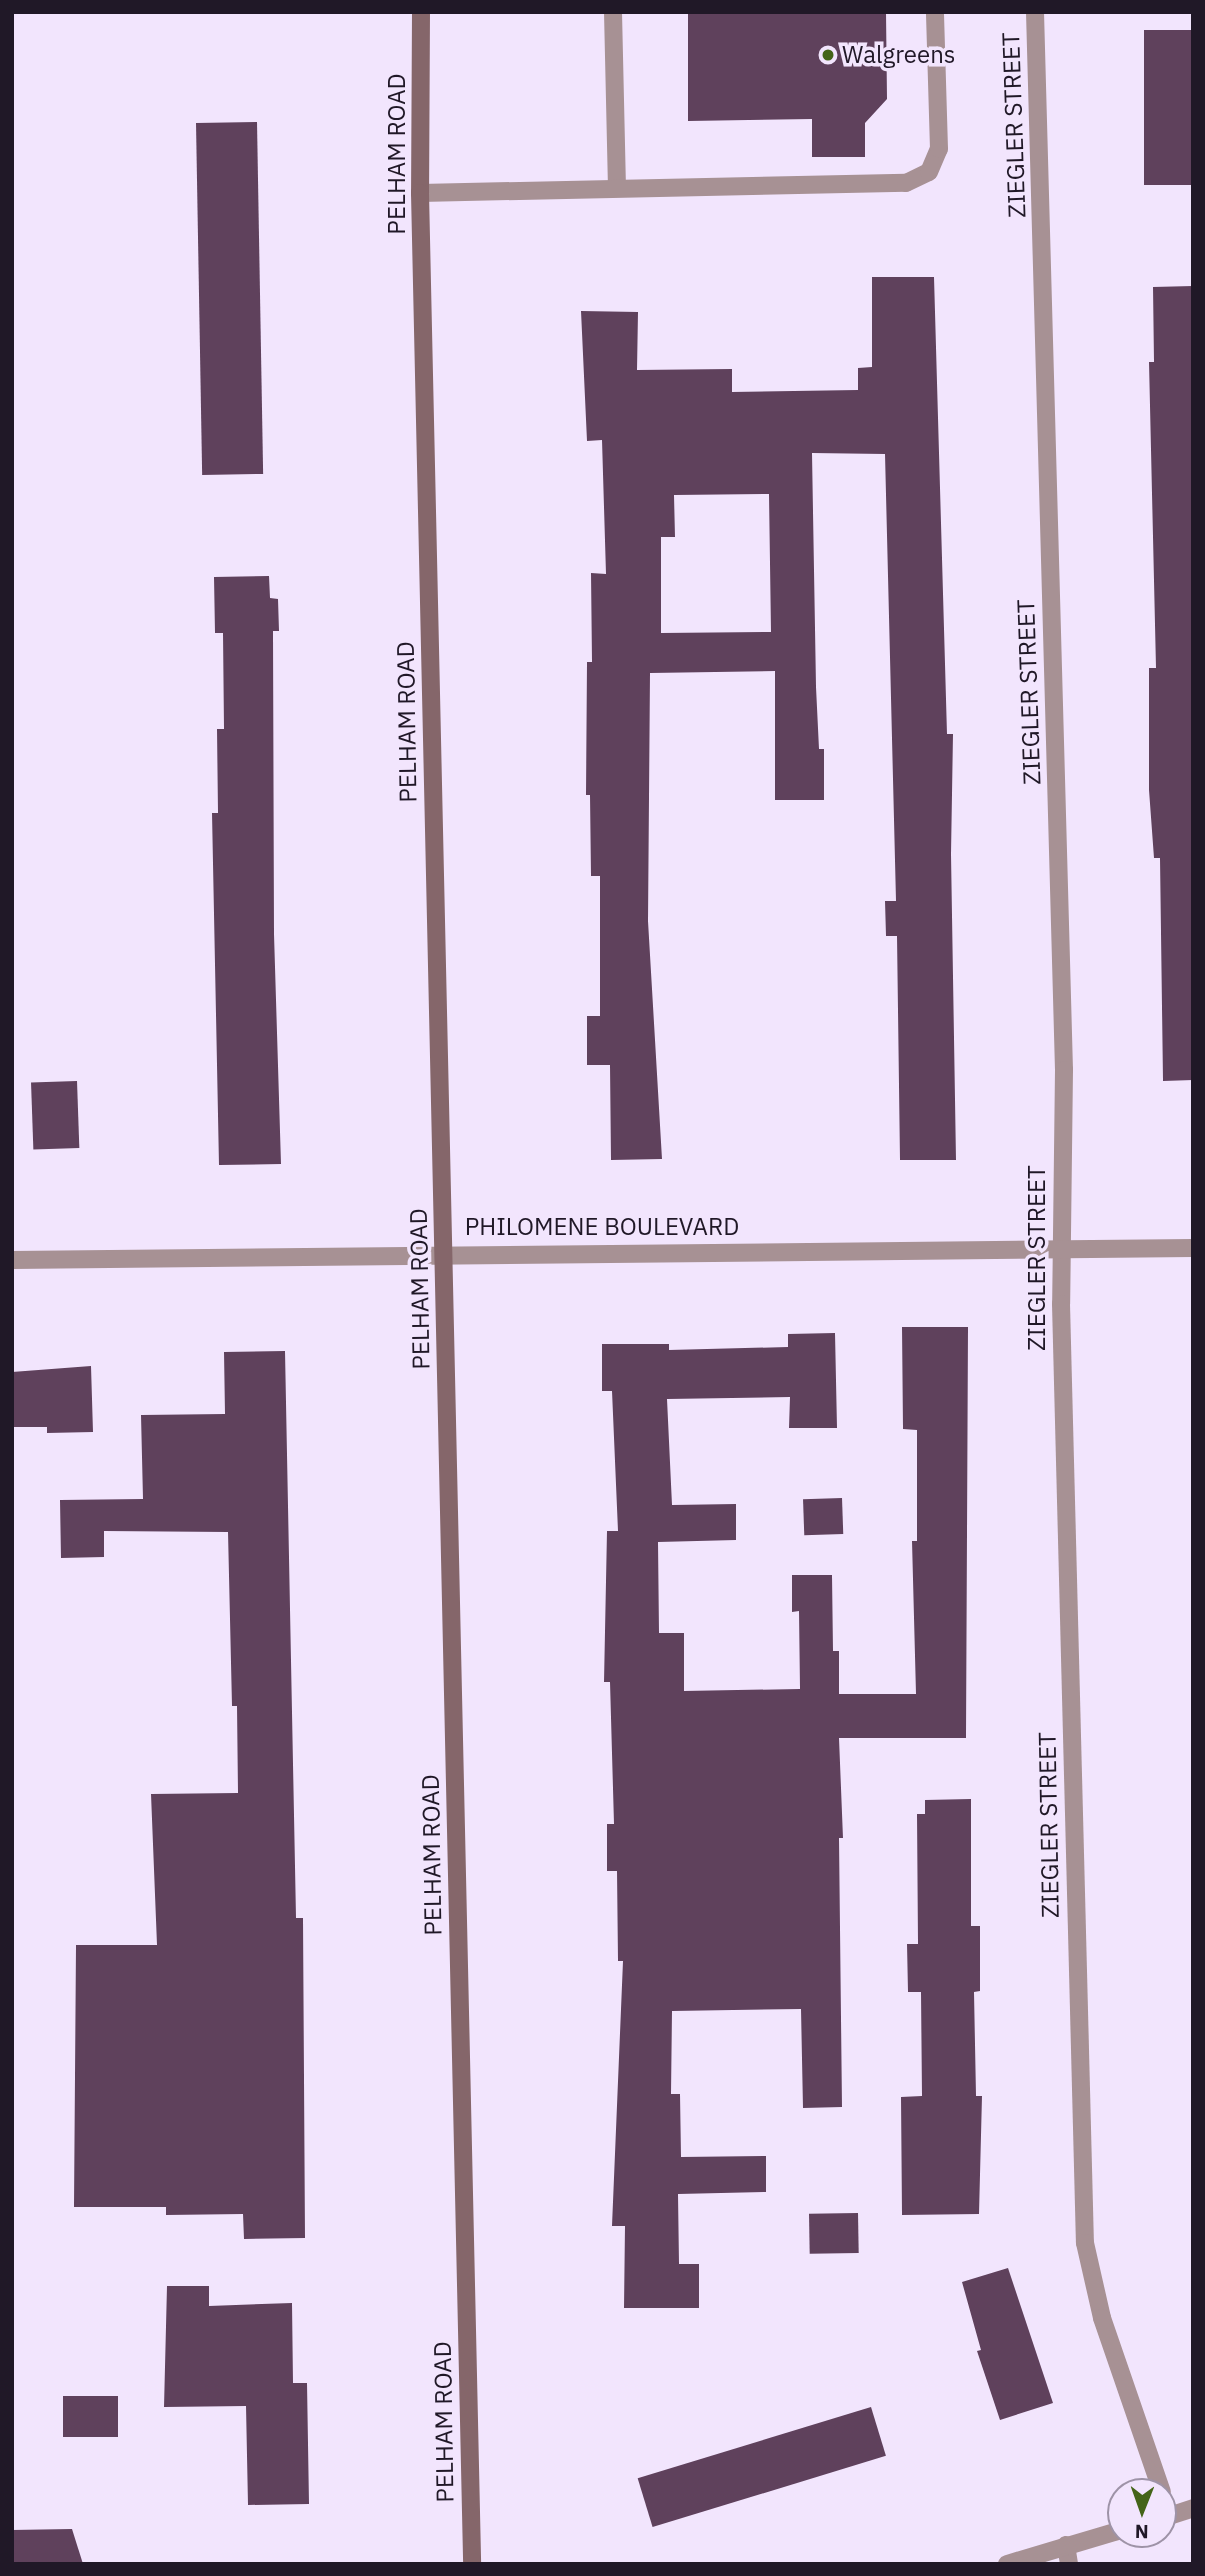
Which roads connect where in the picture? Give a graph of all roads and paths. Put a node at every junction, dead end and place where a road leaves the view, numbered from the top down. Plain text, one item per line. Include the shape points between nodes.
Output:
1 (421, 12) edge
2 (613, 12) edge
3 (935, 12) edge
4 (1035, 12) edge
5 (617, 188) junction
6 (420, 192) junction
7 (1193, 1248) edge
8 (1061, 1251) junction
9 (444, 1252) junction
10 (12, 1259) edge
11 (1157, 2478) edge
12 (1107, 2534) edge
13 (1066, 2545) junction
14 (472, 2564) edge
15 (1007, 2564) edge
16 (1069, 2564) edge

1 - 6 main road, PELHAM ROAD
2 - 5 street
3 - 5 street via 939,149 929,172 906,183
4 - 8 street, ZIEGLER STREET via 1064,1069
5 - 6 street
6 - 9 main road, PELHAM ROAD
7 - 8 street, PHILOMENE BOULEVARD
8 - 9 street, PHILOMENE BOULEVARD
8 - 11 street, ZIEGLER STREET via 1085,2243 1102,2318
9 - 10 street, PHILOMENE BOULEVARD
9 - 14 main road, PELHAM ROAD
12 - 13 street
13 - 15 street
13 - 16 street

